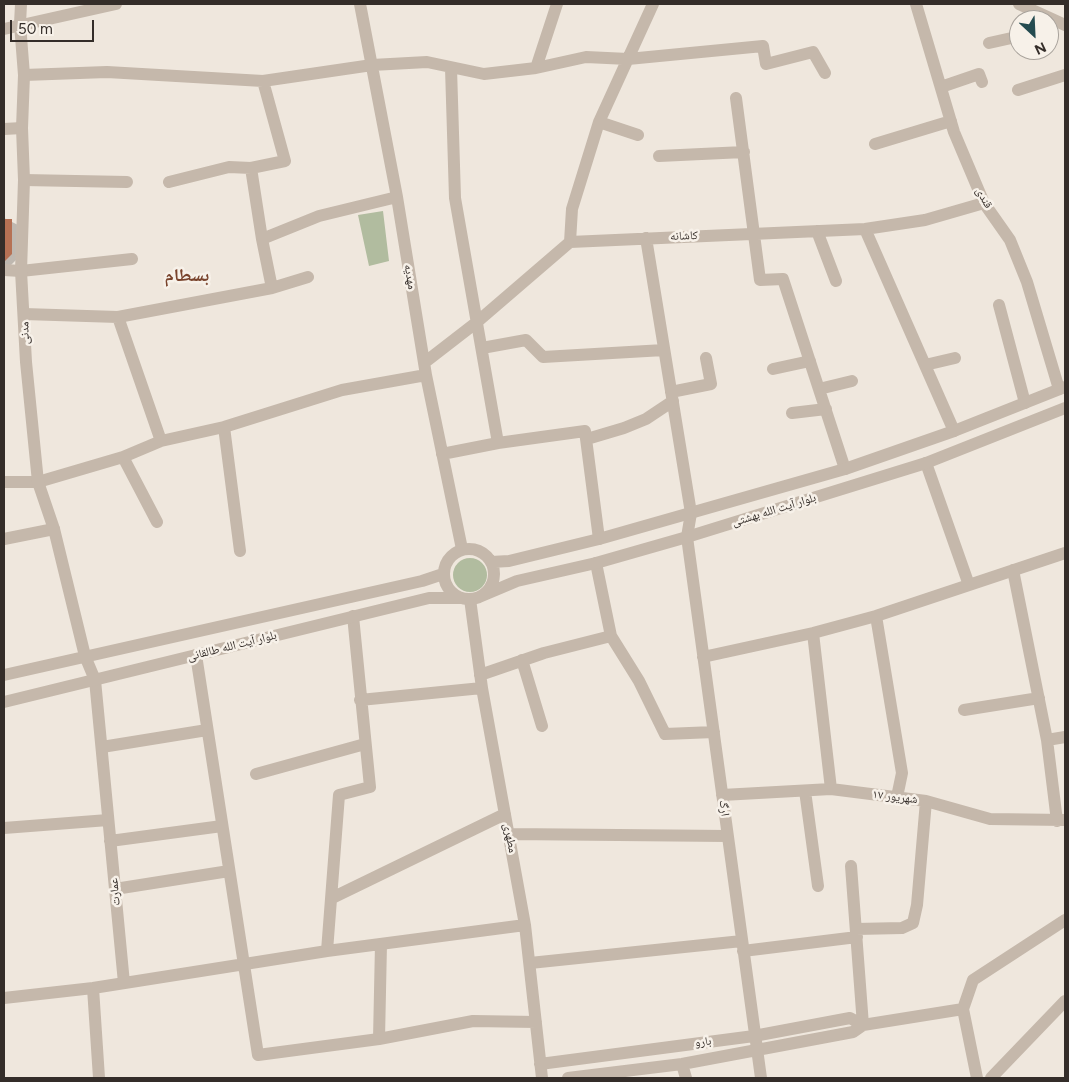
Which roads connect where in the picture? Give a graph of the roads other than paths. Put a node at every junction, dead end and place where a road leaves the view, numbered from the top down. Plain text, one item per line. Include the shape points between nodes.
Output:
1 (21, 4) edge
2 (116, 4) edge
3 (360, 4) edge
4 (557, 4) edge
5 (653, 4) edge
6 (916, 4) edge
7 (1023, 5) edge
8 (20, 24) junction
9 (1065, 25) edge
10 (4, 29) edge
11 (1009, 39) edge
12 (990, 43) dead end
13 (628, 60) junction
14 (372, 65) junction
15 (452, 68) junction
16 (536, 68) junction
17 (824, 73) dead end
18 (24, 75) junction
19 (1065, 75) edge
20 (263, 81) junction
21 (982, 82) dead end
22 (940, 87) junction
23 (1018, 90) dead end
24 (736, 98) dead end
25 (951, 121) junction
26 (599, 122) junction
27 (22, 128) junction
28 (4, 129) edge
29 (638, 135) dead end
30 (875, 144) dead end
31 (744, 152) junction
32 (659, 156) dead end
33 (251, 168) junction
34 (24, 180) junction
35 (127, 182) dead end
36 (169, 182) dead end
37 (397, 197) junction
38 (984, 203) junction
39 (865, 230) junction
40 (817, 231) junction
41 (755, 234) junction
42 (646, 238) junction
43 (262, 239) junction
44 (570, 242) junction
45 (132, 259) dead end
46 (4, 270) edge
47 (21, 271) junction
48 (308, 277) dead end
49 (836, 281) dead end
50 (272, 288) junction
51 (999, 305) dead end
52 (24, 314) junction
53 (118, 317) junction
54 (478, 322) junction
55 (482, 348) junction
56 (664, 350) junction
57 (706, 358) dead end
58 (955, 358) dead end
59 (810, 361) junction
60 (925, 365) junction
61 (425, 369) junction
62 (773, 369) dead end
63 (852, 381) dead end
64 (819, 388) junction
65 (1062, 388) edge
66 (672, 397) junction
67 (1025, 403) junction
68 (1065, 408) edge
69 (826, 409) junction
70 (792, 413) dead end
71 (224, 427) junction
72 (954, 431) junction
73 (587, 439) junction
74 (161, 441) junction
75 (498, 443) junction
76 (442, 454) junction
77 (123, 457) junction
78 (926, 463) junction
79 (845, 468) junction
80 (4, 482) edge
81 (38, 482) junction
82 (691, 513) junction
83 (157, 522) dead end
84 (54, 529) junction
85 (687, 537) junction
86 (4, 539) edge
87 (599, 539) junction
88 (462, 549) junction
89 (240, 551) dead end
90 (1065, 553) edge
91 (491, 562) junction
92 (596, 563) junction
93 (1013, 570) junction
94 (443, 574) junction
95 (969, 585) junction
96 (471, 598) junction
97 (353, 616) junction
98 (876, 616) junction
99 (812, 633) junction
100 (611, 636) junction
101 (196, 655) junction
102 (84, 656) junction
103 (704, 657) junction
104 (522, 660) junction
105 (4, 675) edge
106 (94, 680) junction
107 (481, 682) junction
108 (1039, 698) junction
109 (360, 700) junction
110 (4, 702) edge
111 (964, 710) dead end
112 (542, 726) dead end
113 (207, 730) junction
114 (714, 732) junction
115 (1065, 737) edge
116 (1047, 740) junction
117 (365, 744) junction
118 (102, 747) junction
119 (256, 774) dead end
120 (831, 789) junction
121 (804, 791) junction
122 (722, 795) junction
123 (897, 797) junction
124 (926, 801) junction
125 (505, 814) junction
126 (108, 820) junction
127 (1061, 821) edge
128 (222, 826) junction
129 (4, 828) edge
130 (509, 834) junction
131 (728, 836) junction
132 (110, 842) junction
133 (851, 866) dead end
134 (229, 871) junction
135 (818, 886) dead end
136 (115, 889) junction
137 (332, 898) junction
138 (1065, 920) edge
139 (525, 925) junction
140 (856, 933) junction
141 (381, 944) junction
142 (742, 946) junction
143 (327, 951) junction
144 (530, 963) junction
145 (244, 966) junction
146 (124, 984) junction
147 (92, 988) junction
148 (4, 998) edge
149 (1065, 1001) edge
150 (963, 1009) junction
151 (536, 1022) junction
152 (863, 1025) junction
153 (754, 1036) junction
154 (379, 1039) junction
155 (758, 1050) junction
156 (540, 1064) junction
157 (682, 1064) junction
158 (99, 1078) edge
159 (542, 1078) edge
160 (568, 1078) edge
161 (686, 1078) edge
162 (761, 1078) edge
163 (977, 1078) edge
164 (991, 1078) edge

1 - 8 street, مدنی
2 - 8 street
3 - 14 street, مهدیه
4 - 16 street
5 - 13 street
6 - 22 street, قندی
7 - 9 street
8 - 10 street
8 - 18 street, مدنی
11 - 12 street
13 - 16 street via 586,57
13 - 17 street via 763,46 766,64 813,52
13 - 26 street
14 - 15 street via 427,62
14 - 20 street
14 - 37 street, مهدیه
15 - 16 street via 484,74
15 - 54 street via 455,198
18 - 20 street via 107,72
18 - 27 street, مدنی
19 - 23 street
20 - 33 street via 285,161
21 - 22 street via 979,74
22 - 25 street, قندی
24 - 31 street
25 - 30 street
25 - 38 street, قندی
26 - 29 street
26 - 44 street via 572,209
27 - 28 street
27 - 34 street, مدنی
31 - 32 street
31 - 41 street
33 - 36 street via 229,167
33 - 43 street
34 - 35 street
34 - 47 street, مدنی
37 - 43 street via 319,216
37 - 61 street, مهدیه
38 - 39 street, کاشانه via 926,220
38 - 65 street, قندی via 1010,240
39 - 40 street, کاشانه
39 - 60 street
40 - 41 street, کاشانه
40 - 49 street
41 - 42 street, کاشانه
41 - 59 street via 760,280 783,279
42 - 44 street, کاشانه
42 - 56 street, ارگ
43 - 50 street
44 - 54 street
45 - 47 street
46 - 47 street
47 - 52 street, مدنی
48 - 50 street
50 - 53 street
51 - 67 street
52 - 53 street
52 - 81 street, مدنی
53 - 74 street
54 - 55 street
54 - 61 street
55 - 56 street via 526,340 543,357
55 - 75 street
56 - 66 street, ارگ
57 - 66 street via 711,384
58 - 60 street
59 - 62 street
59 - 64 street
60 - 72 street
61 - 71 street via 342,390
61 - 76 street, مهدیه
63 - 64 street
64 - 69 street
65 - 67 street, بلوار آیت الله بهشتی
66 - 73 street via 646,419
66 - 82 street, ارگ
67 - 72 street, بلوار آیت الله بهشتی
68 - 78 street, بلوار آیت الله بهشتی
69 - 70 street
69 - 79 street
71 - 74 street
71 - 89 street
72 - 79 street, بلوار آیت الله بهشتی
73 - 75 street via 585,431
73 - 87 street
74 - 77 street
75 - 76 street
76 - 88 street, مهدیه
77 - 81 street
77 - 83 street
78 - 85 street, بلوار آیت الله بهشتی
78 - 95 street
79 - 82 street, بلوار آیت الله بهشتی
80 - 81 street
81 - 84 street, مدنی
82 - 85 street, ارگ
82 - 87 street, بلوار آیت الله بهشتی
84 - 86 street
84 - 102 street, مدنی
85 - 92 street, بلوار آیت الله بهشتی
85 - 103 street, ارگ
87 - 91 street, بلوار آیت الله بهشتی via 509,561
88 - 91 street via 479,551
88 - 94 street via 449,558
90 - 93 street
91 - 96 street via 494,578 491,586
92 - 96 street, بلوار آیت الله بهشتی via 517,581
92 - 100 street
93 - 95 street
93 - 108 street
94 - 96 street via 444,582 454,595
94 - 102 street, بلوار آیت الله طالقانی
95 - 98 street
96 - 97 street, بلوار آیت الله طالقانی via 429,598
96 - 107 street, مطهری
97 - 101 street, بلوار آیت الله طالقانی
97 - 109 street
98 - 99 street
98 - 123 street via 902,773
99 - 103 street
99 - 120 street
100 - 104 street
100 - 114 street via 639,680 665,734
101 - 106 street, بلوار آیت الله طالقانی
101 - 113 street
102 - 105 street, بلوار آیت الله طالقانی
102 - 106 street, مدنی
103 - 114 street, ارگ
104 - 107 street
104 - 112 street
106 - 110 street, بلوار آیت الله طالقانی
106 - 118 street, عمارت
107 - 109 street
107 - 125 street, مطهری
108 - 111 street
108 - 116 street
109 - 117 street
113 - 118 street
113 - 128 street
114 - 122 street, ارگ
115 - 116 street
116 - 127 street
117 - 119 street
117 - 137 street via 370,788 339,795
118 - 126 street, عمارت
120 - 121 street, ۱۷ شهریور
120 - 123 street, ۱۷ شهریور
121 - 122 street, ۱۷ شهریور
121 - 135 street
122 - 131 street, ارگ
123 - 124 street, ۱۷ شهریور
124 - 127 street, ۱۷ شهریور via 990,819
124 - 140 street via 918,905 913,923 902,928
125 - 130 street, مطهری
125 - 137 street
126 - 129 street
126 - 132 street, عمارت
128 - 132 street
128 - 134 street
130 - 131 street
130 - 139 street, مطهری
131 - 142 street, ارگ
132 - 136 street, عمارت
133 - 140 street
134 - 136 street
134 - 145 street
136 - 146 street, عمارت
137 - 143 street
138 - 150 street via 972,980
139 - 141 street
139 - 144 street, مطهری
140 - 142 street
140 - 152 street
141 - 143 street
141 - 154 street
142 - 144 street
142 - 153 street, ارگ
143 - 145 street
144 - 151 street, مطهری
145 - 146 street
145 - 154 street via 258,1055
146 - 147 street
147 - 148 street
147 - 158 street
149 - 164 street
150 - 152 street, بارو
150 - 163 street
151 - 154 street via 473,1021
151 - 156 street, مطهری
152 - 153 street, بارو via 850,1018
152 - 155 street, بارو via 853,1032
153 - 155 street, ارگ
153 - 156 street, بارو
155 - 157 street, بارو
155 - 162 street, ارگ
156 - 159 street, مطهری
157 - 160 street, بارو
157 - 161 street

